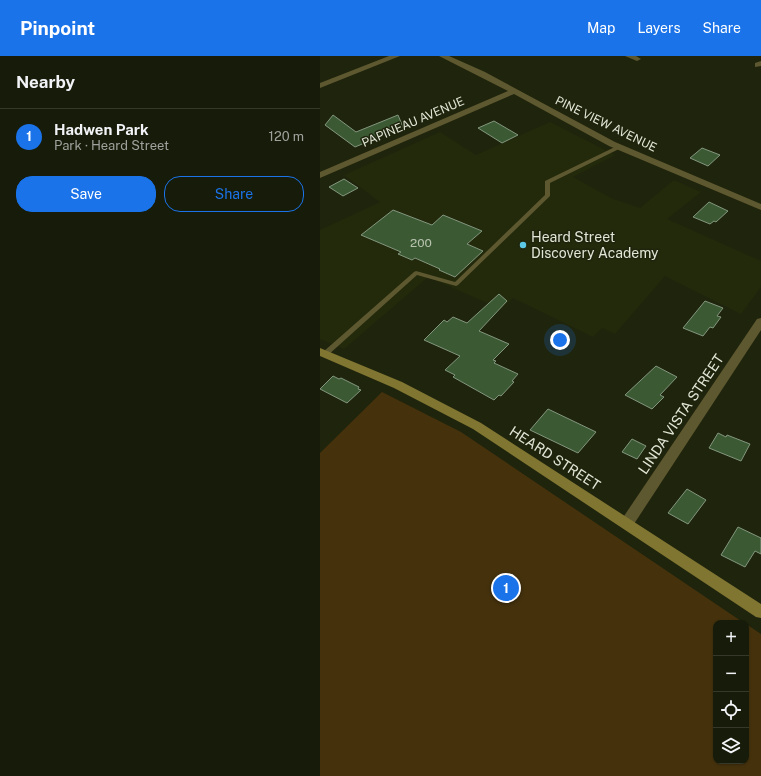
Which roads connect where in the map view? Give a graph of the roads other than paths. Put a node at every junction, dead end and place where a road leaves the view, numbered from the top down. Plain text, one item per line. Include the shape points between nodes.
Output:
1 (396, 56) edge
2 (443, 56) edge
3 (469, 56) edge
4 (453, 61) junction
5 (320, 86) edge
6 (515, 91) junction
7 (619, 147) junction
8 (320, 175) edge
9 (761, 207) edge
10 (761, 322) edge
11 (323, 353) edge
12 (626, 523) junction
13 (761, 612) edge

1 - 5 street
2 - 4 street, PINE VIEW AVENUE
3 - 4 street
4 - 6 street, PINE VIEW AVENUE
6 - 7 street, PINE VIEW AVENUE
6 - 8 street, PAPINEAU AVENUE
7 - 9 street, PINE VIEW AVENUE
7 - 11 lane via 547,182 548,195 456,284 416,274
10 - 12 street, LINDA VISTA STREET
11 - 12 street, HEARD STREET via 398,385 478,426
12 - 13 street, HEARD STREET

